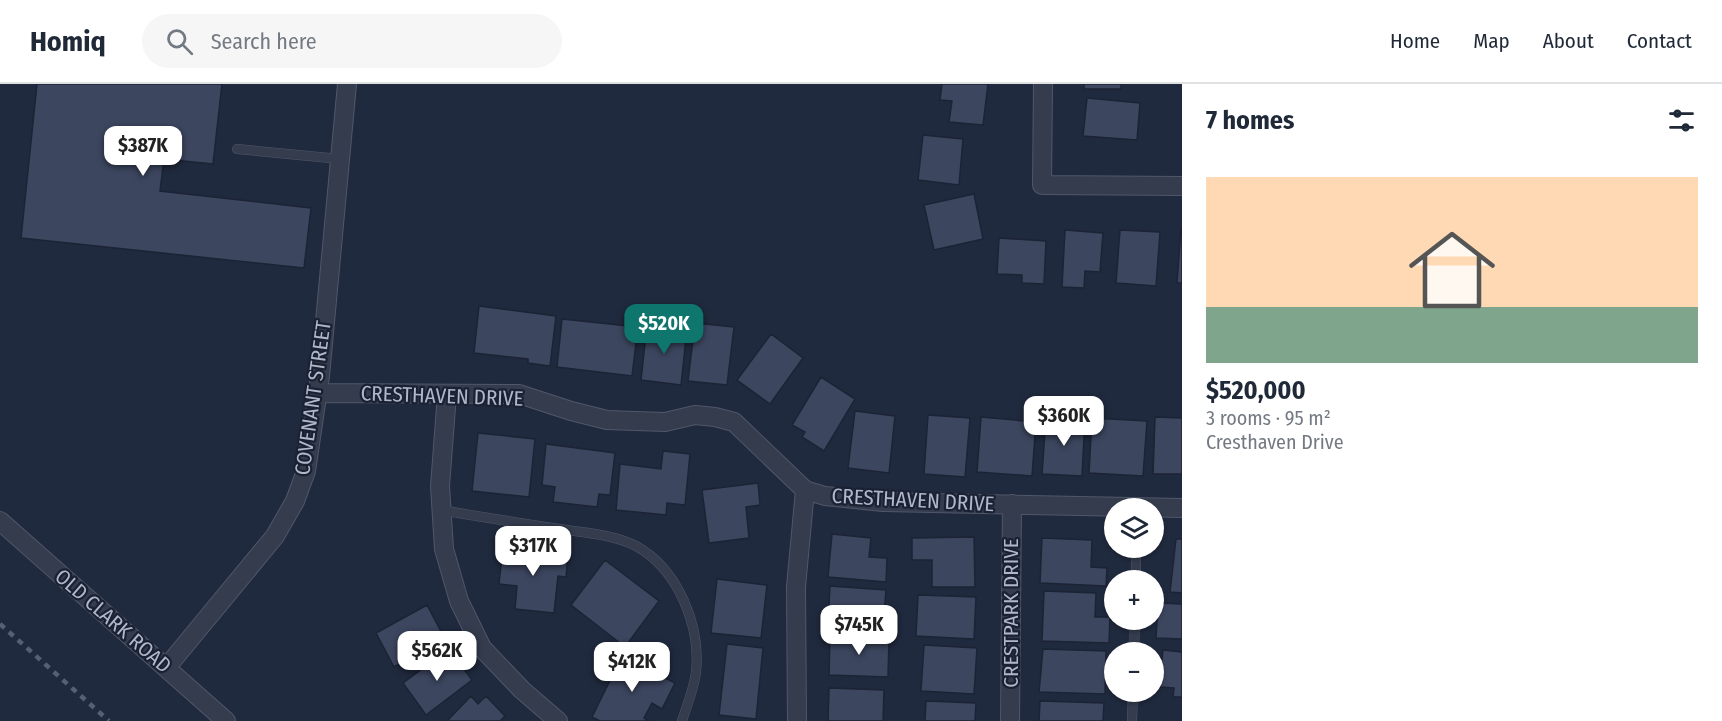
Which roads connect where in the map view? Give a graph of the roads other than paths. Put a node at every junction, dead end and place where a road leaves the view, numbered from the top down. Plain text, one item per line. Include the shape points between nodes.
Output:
1 (347, 84) edge
2 (1043, 84) edge
3 (237, 148) dead end
4 (340, 159) junction
5 (1182, 186) edge
6 (317, 393) junction
7 (447, 394) junction
8 (805, 490) junction
9 (1012, 504) junction
10 (1104, 507) edge
11 (1164, 508) edge
12 (1182, 508) edge
13 (441, 510) junction
14 (0, 521) edge
15 (166, 668) junction
16 (1133, 702) edge
17 (226, 721) edge
18 (558, 721) edge
19 (682, 721) edge
20 (797, 721) edge
21 (1010, 721) edge
22 (1132, 721) edge

1 - 4 street, COVENANT STREET
2 - 5 street via 1042,185
3 - 4 lane
4 - 6 street, COVENANT STREET
6 - 7 street, CRESTHAVEN DRIVE
6 - 15 street, COVENANT STREET via 306,471 295,501 275,536
7 - 8 street, CRESTHAVEN DRIVE via 519,394 608,420 665,422 695,415 734,422
7 - 13 street
8 - 9 street, CRESTHAVEN DRIVE via 883,502
8 - 20 street via 796,587
9 - 10 street, CRESTHAVEN DRIVE
9 - 21 street, CRESTPARK DRIVE
11 - 12 street, CRESTHAVEN DRIVE
13 - 18 street via 444,549 459,601 482,648
13 - 19 lane via 604,536 634,546 654,559 689,612 696,645 696,672
14 - 15 street, OLD CLARK ROAD
15 - 17 street, OLD CLARK ROAD
16 - 22 lane

